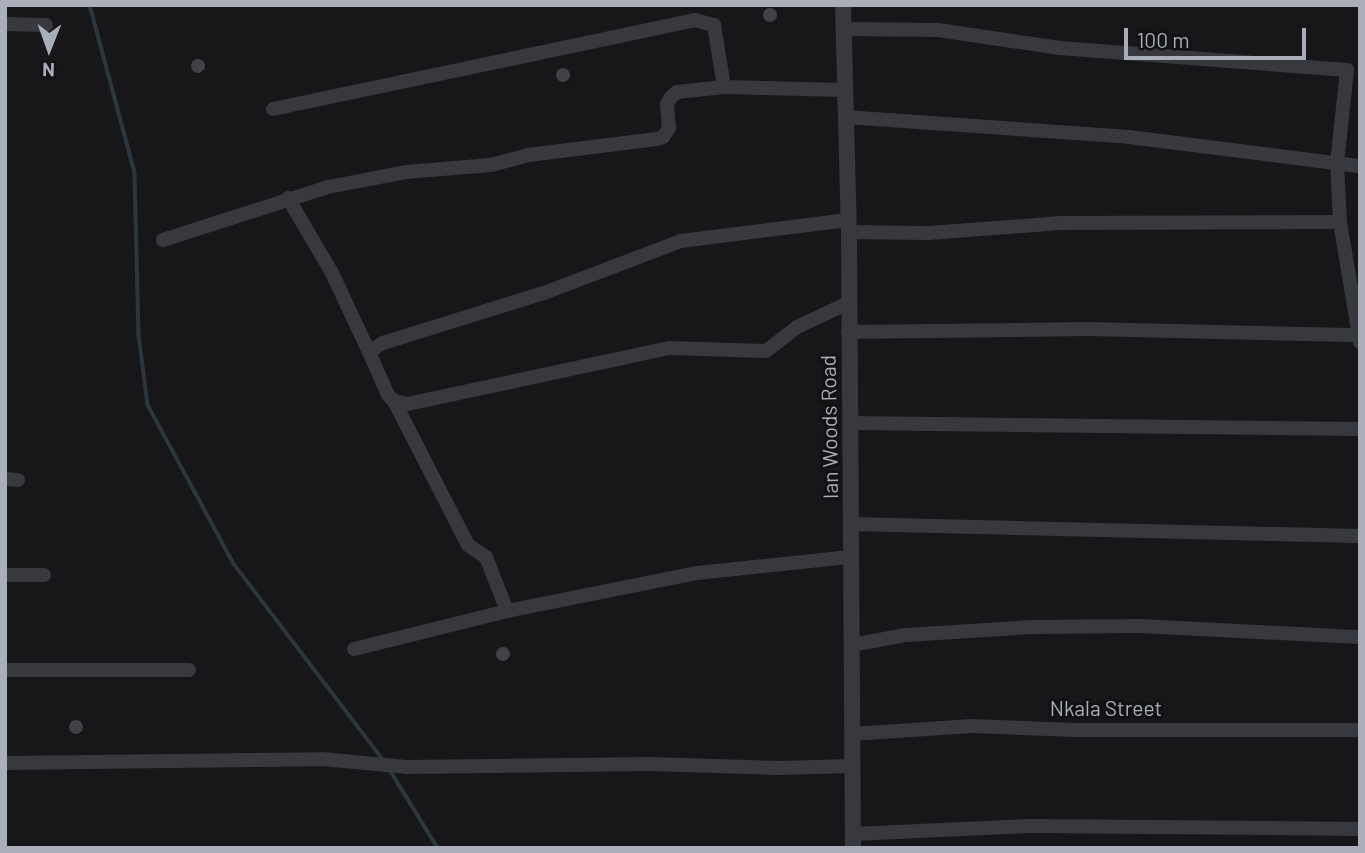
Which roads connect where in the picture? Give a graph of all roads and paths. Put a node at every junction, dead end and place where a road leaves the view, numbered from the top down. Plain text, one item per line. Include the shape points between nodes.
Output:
1 (843, 5) edge
2 (5, 24) edge
3 (46, 25) dead end
4 (843, 29) junction
5 (1353, 71) edge
6 (724, 87) junction
7 (845, 90) junction
8 (272, 109) dead end
9 (845, 117) junction
10 (1337, 163) junction
11 (1360, 166) edge
12 (288, 198) junction
13 (1340, 222) junction
14 (849, 226) junction
15 (163, 240) dead end
16 (848, 303) junction
17 (848, 332) junction
18 (1359, 337) edge
19 (369, 352) junction
20 (394, 401) junction
21 (851, 423) junction
22 (1360, 429) edge
23 (851, 524) junction
24 (1360, 536) edge
25 (850, 557) junction
26 (5, 575) edge
27 (44, 575) dead end
28 (507, 611) junction
29 (1360, 637) edge
30 (852, 645) junction
31 (354, 649) dead end
32 (5, 670) edge
33 (189, 670) dead end
34 (1360, 730) edge
35 (852, 734) junction
36 (5, 763) edge
37 (852, 766) junction
38 (1360, 829) edge
39 (853, 841) edge

1 - 4 street, Ian Woods Road
2 - 3 street
4 - 5 street via 938,30 1060,48
4 - 7 street, Ian Woods Road
5 - 10 street
6 - 7 street
6 - 8 street via 714,26 695,20
6 - 12 street via 677,92 667,104 669,128 657,139 528,155 491,165 406,172
7 - 9 street, Ian Woods Road
9 - 10 street via 1129,137
9 - 14 street, Ian Woods Road
10 - 11 street
10 - 13 street
12 - 15 street
12 - 19 street via 332,273
13 - 14 street via 1060,223 929,233
13 - 18 street
14 - 16 street, Ian Woods Road
14 - 19 street via 681,241 544,293 383,343
16 - 17 street, Ian Woods Road
16 - 20 street via 797,327 766,351 669,348 408,404
17 - 18 street via 1087,329
17 - 21 street, Ian Woods Road
19 - 20 street
20 - 28 street via 468,545 486,557
21 - 22 street
21 - 23 street, Ian Woods Road
23 - 24 street
23 - 25 street, Ian Woods Road
25 - 28 street via 697,573
25 - 30 street, Ian Woods Road
26 - 27 street
28 - 31 street
29 - 30 street via 1140,626 1032,627 906,635
30 - 35 street, Ian Woods Road
32 - 33 street
34 - 35 street, Nkala Street via 972,726
35 - 37 street, Ian Woods Road
36 - 37 street via 322,758 406,767
37 - 39 street, Ian Woods Road
38 - 39 street via 1030,826

